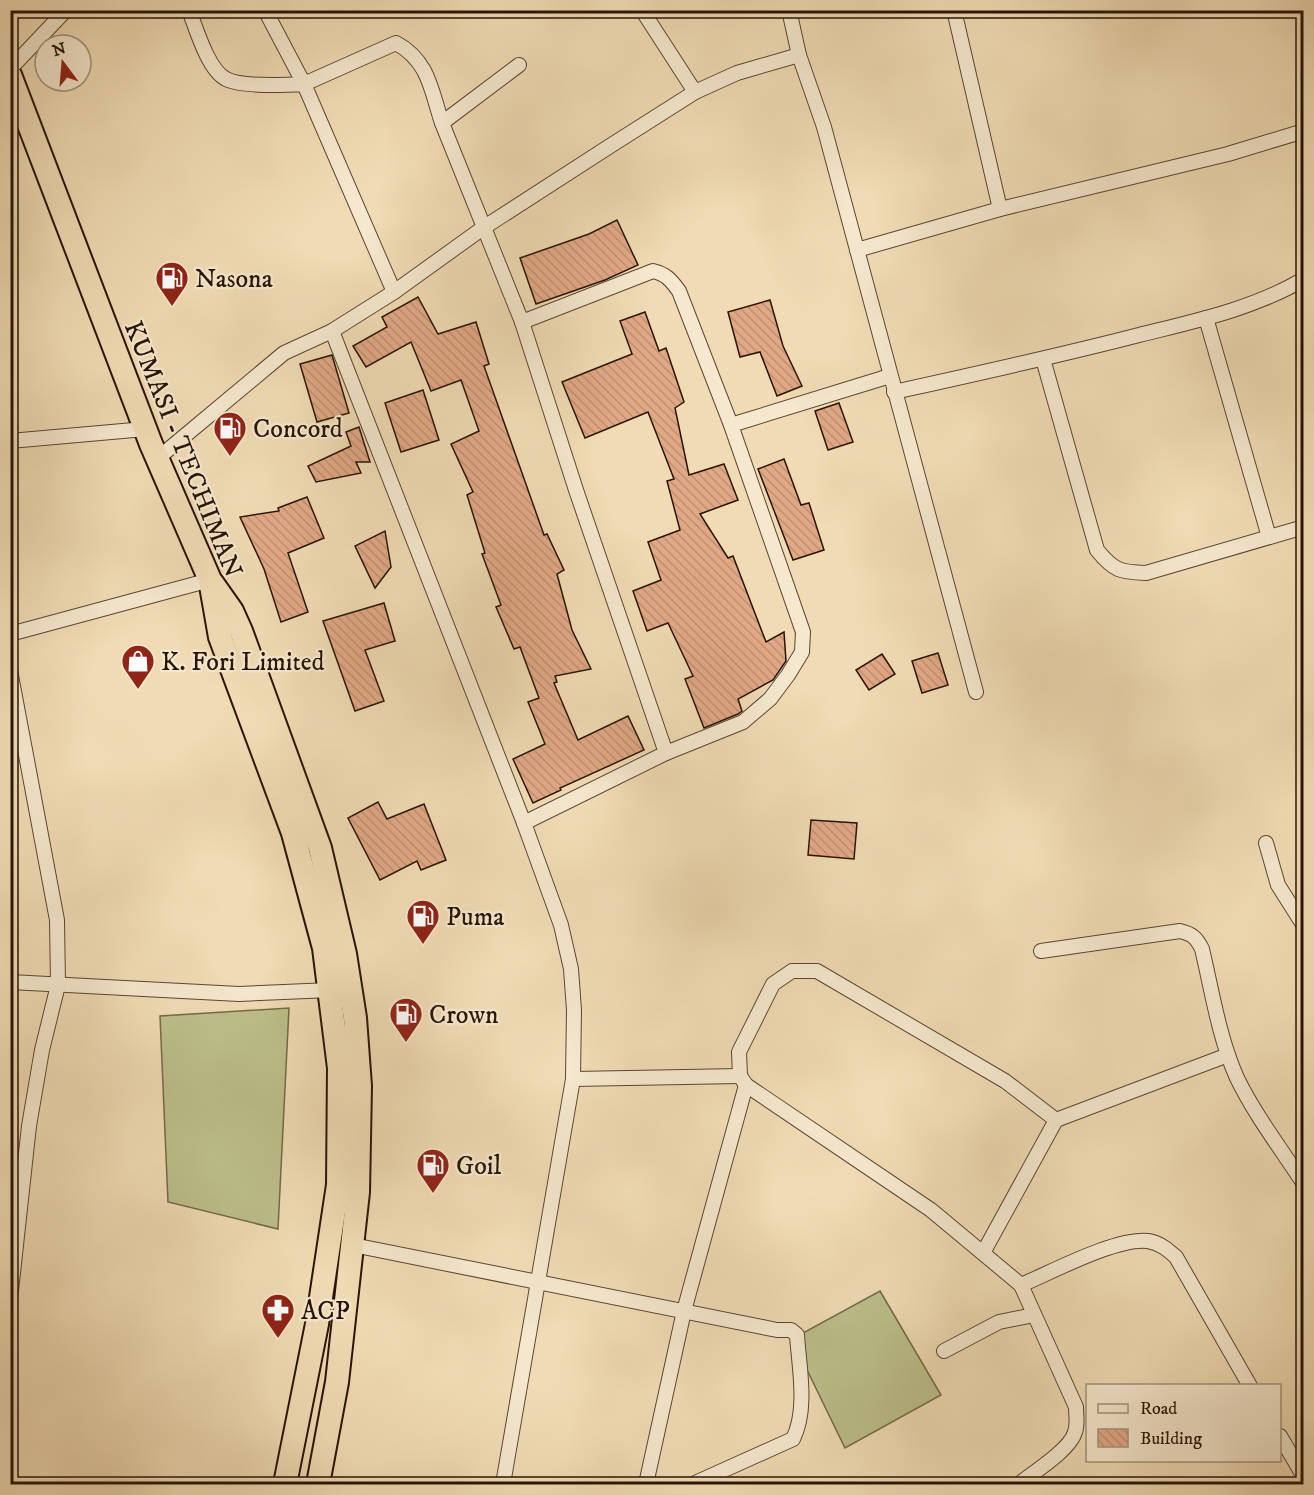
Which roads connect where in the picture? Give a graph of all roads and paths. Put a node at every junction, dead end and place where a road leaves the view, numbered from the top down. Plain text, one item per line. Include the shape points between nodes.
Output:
1 (66, 10) edge
2 (189, 10) edge
3 (265, 10) edge
4 (642, 10) edge
5 (789, 10) edge
6 (954, 10) edge
7 (799, 55) junction
8 (519, 65) dead end
9 (10, 69) edge
10 (10, 75) edge
11 (304, 84) junction
12 (695, 92) junction
13 (442, 123) junction
14 (1304, 131) edge
15 (1000, 209) junction
16 (483, 228) junction
17 (857, 250) junction
18 (1304, 279) edge
19 (394, 292) junction
20 (1206, 318) junction
21 (522, 322) junction
22 (332, 331) junction
23 (1043, 359) junction
24 (890, 376) junction
25 (894, 392) junction
26 (731, 425) junction
27 (145, 429) junction
28 (10, 441) edge
29 (157, 459) junction
30 (1304, 527) edge
31 (1269, 537) junction
32 (210, 580) junction
33 (10, 634) edge
34 (10, 670) edge
35 (976, 692) dead end
36 (666, 753) junction
37 (524, 823) junction
38 (1266, 843) dead end
39 (1304, 926) edge
40 (1041, 951) dead end
41 (10, 982) edge
42 (58, 985) junction
43 (331, 990) junction
44 (1228, 1056) junction
45 (573, 1079) junction
46 (743, 1080) junction
47 (1056, 1120) junction
48 (1304, 1184) edge
49 (353, 1245) junction
50 (982, 1253) junction
51 (540, 1281) junction
52 (1021, 1285) junction
53 (10, 1300) edge
54 (684, 1311) junction
55 (1034, 1314) junction
56 (944, 1351) dead end
57 (1249, 1384) edge
58 (1281, 1438) edge
59 (1304, 1477) edge
60 (285, 1485) edge
61 (318, 1485) edge
62 (503, 1485) edge
63 (646, 1485) edge
64 (693, 1485) edge
65 (1019, 1485) edge

1 - 9 street
2 - 11 street via 210,62 225,79 273,86
3 - 11 street
4 - 12 street
5 - 7 street
6 - 15 street
7 - 12 street via 737,73
7 - 17 street via 824,127
8 - 13 street
10 - 27 highway, KUMASI - TECHIMAN
11 - 13 street via 396,43 412,52 422,65
11 - 19 street
12 - 16 street
13 - 16 street
14 - 15 street via 1228,154
15 - 17 street
16 - 19 street
16 - 21 street
17 - 24 street
18 - 20 street via 1258,302
19 - 22 street
20 - 23 street
20 - 31 street
21 - 26 street via 653,271 663,273 679,291
21 - 36 street
22 - 29 street via 284,352
22 - 37 street
23 - 25 street
23 - 31 street via 1097,550 1107,562 1121,572 1146,573
24 - 25 street
24 - 26 street
25 - 35 street
26 - 36 street via 802,632 802,652 770,699 743,722
27 - 28 street
27 - 29 highway, KUMASI - TECHIMAN
29 - 32 highway, KUMASI - TECHIMAN
30 - 31 street
32 - 33 street
32 - 43 highway, KUMASI - TECHIMAN via 219,637 276,784 313,897
32 - 49 highway via 241,631 303,798 320,848 343,944 355,1018 360,1086
34 - 42 street via 57,920
36 - 37 street
37 - 45 street via 561,925 571,969
38 - 39 street via 1278,885
40 - 44 street via 1180,931 1191,934 1202,949
41 - 42 street
42 - 43 street via 239,994
42 - 53 street via 29,1126
43 - 60 highway, KUMASI - TECHIMAN via 339,1068 338,1185 317,1324
44 - 47 street
44 - 48 street via 1248,1099
45 - 46 street
45 - 51 street
46 - 47 street via 739,1052 773,984 792,971 817,970 1005,1081
46 - 50 street via 931,1210
46 - 54 street
47 - 50 street
49 - 51 street
49 - 61 highway via 337,1382
50 - 52 street
51 - 54 street
51 - 62 street
52 - 55 street
52 - 57 street via 1111,1247 1133,1241 1163,1246 1176,1257
54 - 63 street
54 - 64 street via 791,1330 797,1335 801,1381 800,1426 794,1439
55 - 56 street via 999,1322
55 - 65 street via 1076,1407 1076,1424 1068,1445
58 - 59 street

